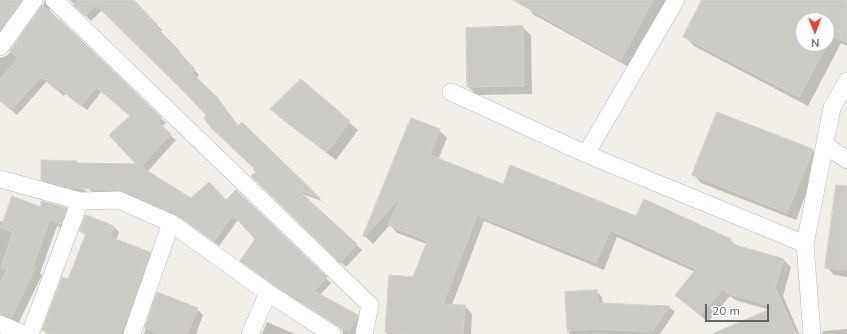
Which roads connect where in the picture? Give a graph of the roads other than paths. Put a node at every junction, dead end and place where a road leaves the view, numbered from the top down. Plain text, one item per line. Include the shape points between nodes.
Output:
1 (34, 0) edge
2 (54, 0) edge
3 (676, 0) edge
4 (0, 47) edge
5 (847, 81) edge
6 (451, 92) dead end
7 (825, 145) junction
8 (586, 154) junction
9 (847, 160) edge
10 (0, 179) edge
11 (80, 200) junction
12 (171, 223) junction
13 (805, 244) junction
14 (268, 292) junction
15 (0, 324) edge
16 (24, 334) edge
17 (30, 334) edge
18 (132, 334) edge
19 (250, 334) edge
20 (332, 334) edge
21 (364, 334) edge
22 (812, 334) edge

1 - 4 street
2 - 21 street via 370,305
3 - 8 street
5 - 7 street via 832,108
6 - 8 street
7 - 9 street
7 - 13 street
8 - 13 street
10 - 11 street
11 - 12 street via 119,200
11 - 17 street
12 - 14 street
12 - 18 street
13 - 22 street
14 - 19 street
14 - 20 street
15 - 16 street

